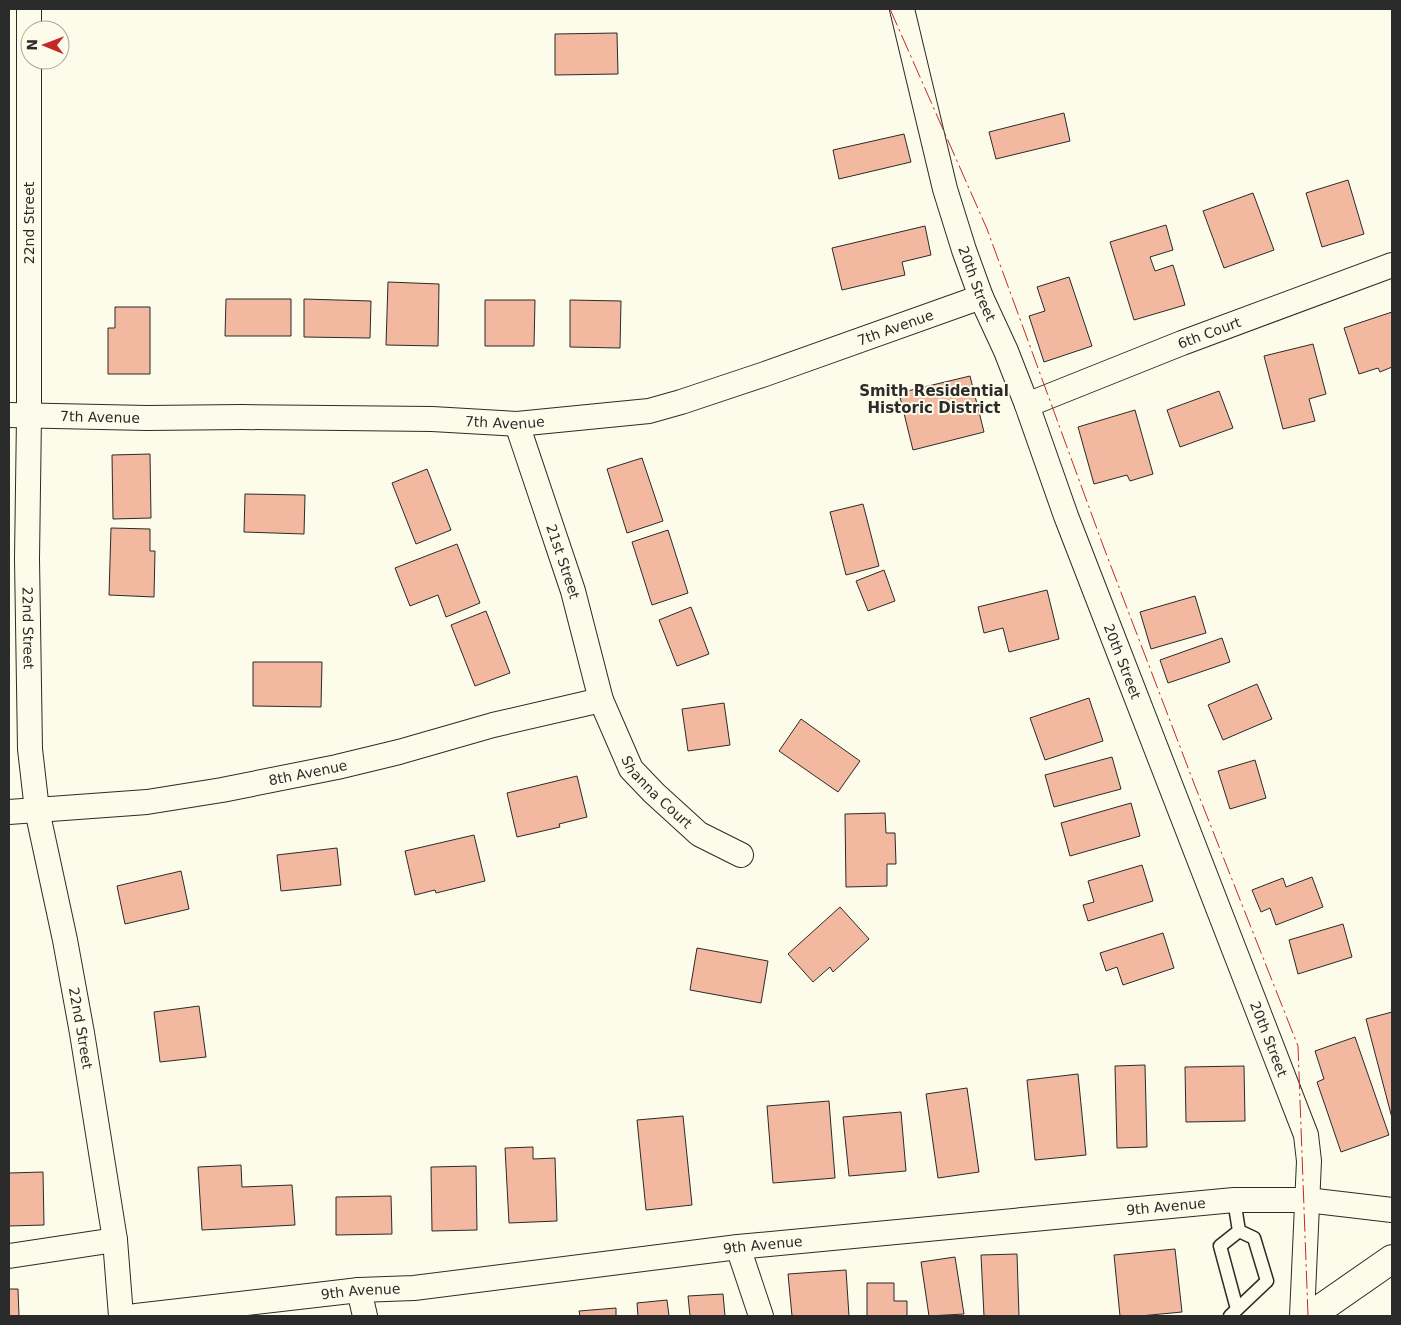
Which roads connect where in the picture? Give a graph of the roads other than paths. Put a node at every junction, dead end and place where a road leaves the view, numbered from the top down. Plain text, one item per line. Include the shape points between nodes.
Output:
1 (29, 9) edge
2 (902, 9) edge
3 (1392, 265) edge
4 (981, 297) junction
5 (1027, 405) junction
6 (19, 416) edge
7 (517, 424) junction
8 (601, 700) junction
9 (37, 810) junction
10 (9, 812) edge
11 (741, 855) dead end
12 (1234, 1200) junction
13 (1307, 1200) junction
14 (1392, 1210) edge
15 (1239, 1231) junction
16 (115, 1240) junction
17 (738, 1246) junction
18 (9, 1256) edge
19 (1392, 1259) edge
20 (358, 1290) junction
21 (1233, 1312) edge
22 (121, 1316) edge
23 (136, 1316) edge
24 (365, 1316) edge
25 (760, 1316) edge
26 (1302, 1316) edge
27 (1310, 1316) edge

1 - 6 street, 22nd Street
2 - 4 street, 20th Street via 945,190
3 - 5 street, 6th Court
4 - 5 street, 20th Street
4 - 7 street, 7th Avenue via 681,402 649,410
5 - 13 street, 20th Street via 1066,516 1306,1135 1309,1161
6 - 7 street, 7th Avenue via 432,419
6 - 9 street, 22nd Street via 28,559 30,749
7 - 8 street, 21st Street via 573,592
8 - 9 street, 8th Avenue via 337,767 222,790 147,802
8 - 11 street, Shanna Court via 631,769 699,834
9 - 10 street, 8th Avenue
9 - 16 street, 22nd Street via 65,940
12 - 13 street, 9th Avenue
12 - 15 lane
12 - 17 street, 9th Avenue
13 - 14 street, 9th Avenue
13 - 26 street, 20th Street
15 - 21 lane via 1220,1246
15 - 21 lane via 1254,1238 1267,1281
16 - 18 street
16 - 22 street
17 - 20 street, 9th Avenue via 414,1288
17 - 25 street
19 - 27 main road
20 - 23 street, 9th Avenue
20 - 24 street

